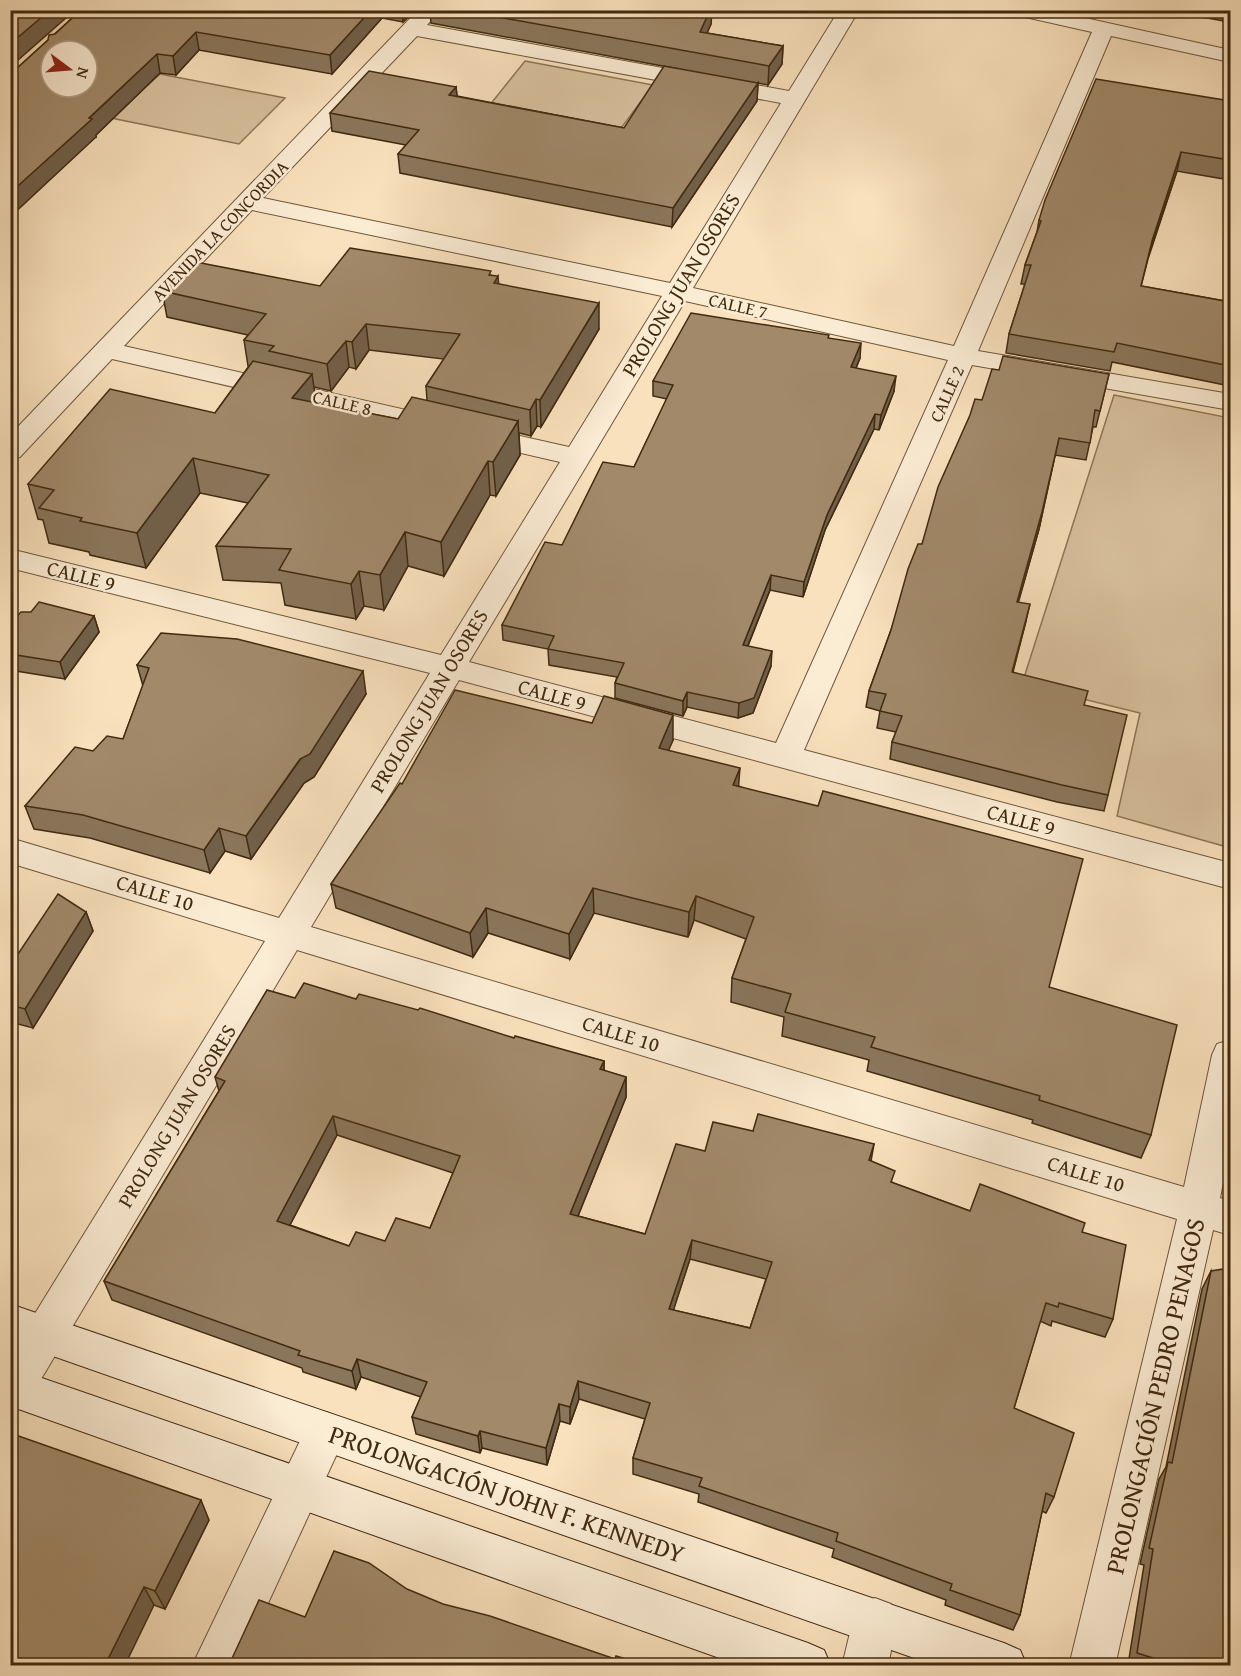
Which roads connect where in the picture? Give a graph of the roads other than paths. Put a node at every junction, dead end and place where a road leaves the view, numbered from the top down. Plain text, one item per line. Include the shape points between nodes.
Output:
1 (430, 10) edge
2 (849, 10) edge
3 (1019, 10) edge
4 (412, 29) junction
5 (1104, 29) junction
6 (1230, 56) edge
7 (795, 99) junction
8 (247, 202) junction
9 (677, 292) junction
10 (107, 350) junction
11 (963, 356) junction
12 (1230, 402) edge
13 (10, 451) edge
14 (577, 457) junction
15 (10, 558) edge
16 (449, 667) junction
17 (785, 757) junction
18 (10, 850) edge
19 (1230, 876) edge
20 (288, 933) junction
21 (1230, 1055) edge
22 (1215, 1213) edge
23 (27, 1328) edge
24 (11, 1388) edge
25 (326, 1432) junction
26 (300, 1487) junction
27 (875, 1620) junction
28 (215, 1665) edge
29 (808, 1665) edge
30 (865, 1665) edge
31 (1004, 1665) edge
32 (1092, 1665) edge

1 - 4 street, AVENIDA LA CONCORDIA
2 - 7 street, PROLONG JUAN OSORES
3 - 5 street
4 - 7 street
4 - 8 street, AVENIDA LA CONCORDIA
5 - 6 street
5 - 11 street, CALLE 2
7 - 9 street, PROLONG JUAN OSORES
8 - 9 street, CALLE 7
8 - 10 street, AVENIDA LA CONCORDIA
9 - 11 street, CALLE 7
9 - 14 street, PROLONG JUAN OSORES
10 - 13 street, AVENIDA LA CONCORDIA
10 - 14 street, CALLE 8
11 - 12 street, CALLE 7
11 - 17 street, CALLE 2
14 - 16 street, PROLONG JUAN OSORES
15 - 16 street, CALLE 9
16 - 17 street, CALLE 9
16 - 20 street, PROLONG JUAN OSORES
17 - 19 street, CALLE 9
18 - 20 street, CALLE 10
20 - 22 street, CALLE 10
20 - 23 street, PROLONG JUAN OSORES
21 - 22 street, PROLONGACIÓN PEDRO PENAGOS
22 - 32 street, PROLONGACIÓN PEDRO PENAGOS
23 - 24 street, PROLONG JUAN OSORES
23 - 25 street, PROLONGACIÓN JOHN F. KENNEDY
24 - 26 street
25 - 26 street
25 - 27 street, PROLONGACIÓN JOHN F. KENNEDY
26 - 28 street
26 - 29 street
27 - 30 street
27 - 31 street, PROLONGACIÓN JOHN F. KENNEDY

